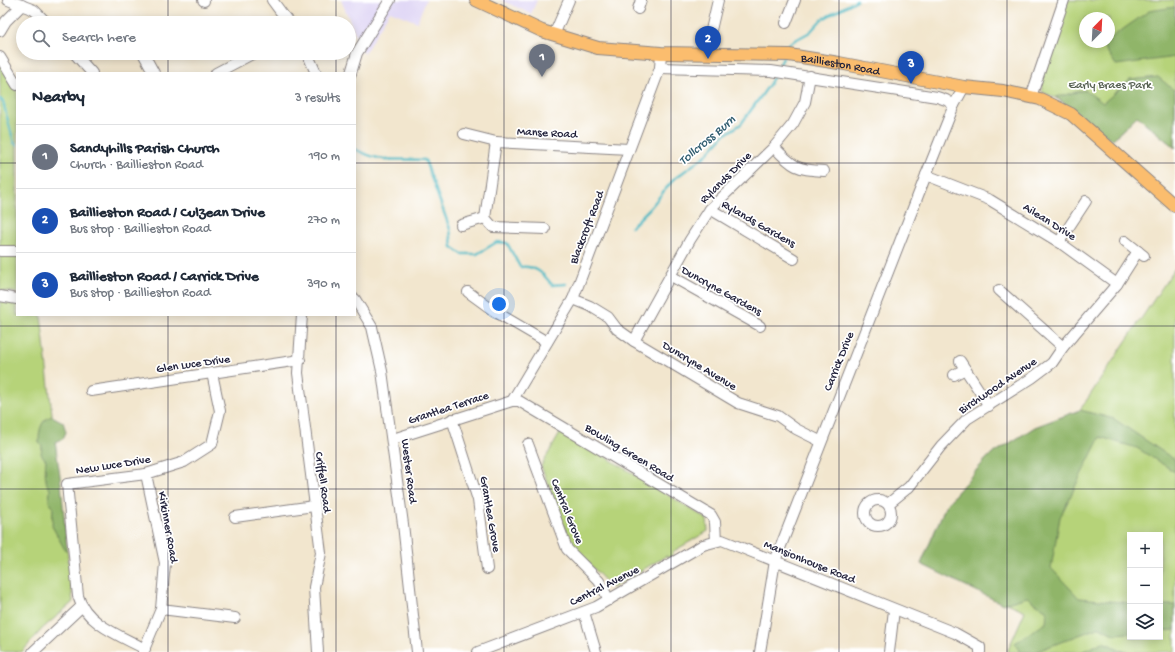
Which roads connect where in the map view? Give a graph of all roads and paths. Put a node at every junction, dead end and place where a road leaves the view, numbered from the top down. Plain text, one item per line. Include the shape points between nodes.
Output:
1 (8, 0) edge
2 (272, 0) edge
3 (390, 0) edge
4 (476, 0) edge
5 (570, 0) edge
6 (718, 0) edge
7 (795, 0) edge
8 (1064, 0) edge
9 (22, 5) junction
10 (41, 16) edge
11 (284, 16) edge
12 (786, 23) dead end
13 (0, 31) edge
14 (554, 35) junction
15 (661, 52) junction
16 (711, 53) junction
17 (356, 56) edge
18 (0, 57) edge
19 (83, 60) edge
20 (147, 60) edge
21 (241, 60) edge
22 (310, 60) edge
23 (355, 60) edge
24 (660, 68) junction
25 (91, 72) edge
26 (153, 72) edge
27 (218, 72) edge
28 (316, 72) edge
29 (351, 72) edge
30 (810, 76) junction
31 (16, 82) edge
32 (964, 87) junction
33 (1030, 97) junction
34 (954, 105) junction
35 (464, 134) dead end
36 (496, 142) junction
37 (774, 147) junction
38 (629, 149) junction
39 (824, 171) dead end
40 (926, 175) junction
41 (1086, 201) dead end
42 (1175, 206) edge
43 (710, 210) junction
44 (485, 218) junction
45 (461, 225) dead end
46 (545, 229) dead end
47 (1125, 241) dead end
48 (1059, 242) junction
49 (0, 251) edge
50 (16, 251) edge
51 (794, 259) dead end
52 (671, 276) junction
53 (1117, 284) junction
54 (999, 290) dead end
55 (468, 292) dead end
56 (0, 296) edge
57 (16, 299) edge
58 (573, 299) junction
59 (356, 300) edge
60 (302, 316) edge
61 (760, 326) dead end
62 (634, 341) junction
63 (547, 342) junction
64 (1063, 347) junction
65 (300, 360) junction
66 (212, 373) junction
67 (954, 375) dead end
68 (91, 391) dead end
69 (512, 401) junction
70 (989, 406) junction
71 (452, 419) junction
72 (393, 439) junction
73 (820, 441) junction
74 (528, 444) dead end
75 (146, 474) junction
76 (888, 504) dead end
77 (314, 506) junction
78 (235, 517) dead end
79 (716, 541) junction
80 (775, 561) junction
81 (487, 569) dead end
82 (609, 600) junction
83 (81, 607) junction
84 (161, 609) junction
85 (894, 610) junction
86 (584, 612) junction
87 (235, 618) dead end
88 (144, 651) edge
89 (32, 652) edge
90 (318, 652) edge
91 (417, 652) edge
92 (478, 652) edge
93 (596, 652) edge
94 (760, 652) edge
95 (889, 652) edge
96 (980, 652) edge

1 - 9 street
2 - 11 street
3 - 17 street
4 - 14 main road, Baillieston Road
5 - 14 street
6 - 16 street via 711,30
7 - 12 street
8 - 33 street
9 - 10 street
9 - 13 street
14 - 15 main road, Baillieston Road via 598,48
15 - 16 main road, Baillieston Road
15 - 24 street, Blackcroft Road
16 - 32 main road, Baillieston Road via 784,55
18 - 31 street
19 - 25 street
20 - 26 street
21 - 27 street
22 - 28 street
23 - 29 street
24 - 30 street via 776,71
24 - 38 street, Blackcroft Road
30 - 34 street via 940,98
30 - 37 street, Rylands Drive via 801,110
32 - 33 main road, Baillieston Road
32 - 34 street, Carrick Drive
33 - 42 main road, Baillieston Road via 1057,106 1071,114
34 - 40 street, Carrick Drive
35 - 36 street, Manse Road
36 - 38 street, Manse Road
36 - 44 street
37 - 39 street via 802,171
37 - 43 street, Rylands Drive
38 - 58 street, Blackcroft Road
40 - 48 street, Ailean Drive via 990,200
40 - 73 street, Carrick Drive
41 - 48 street
43 - 51 street, Rylands Gardens
43 - 52 street, Rylands Drive
44 - 45 street
44 - 46 street via 493,227
47 - 53 street via 1141,253
48 - 53 street, Ailean Drive
49 - 50 street
52 - 61 street, Duncryne Gardens
52 - 62 street, Rylands Drive
53 - 64 street, Birchwood Avenue
54 - 64 street
55 - 63 street via 494,311
56 - 57 street
58 - 62 street, Duncryne Avenue via 608,317 617,329
58 - 63 street, Blackcroft Road
59 - 72 street, Wester Road via 375,333
60 - 65 street, Criffell Road
62 - 73 street, Duncryne Avenue via 738,403 778,416
63 - 69 street, Blackcroft Road
64 - 70 street, Birchwood Avenue via 1052,363
65 - 66 street, Glen Luce Drive
65 - 77 street, Criffell Road via 298,373
66 - 68 street, Glen Luce Drive
66 - 75 street, New Luce Drive via 220,411 212,444 184,462
67 - 70 street via 962,365
69 - 71 street, Grantlea Terrace
69 - 79 street, Bowling Green Road via 523,403 708,514 715,522
70 - 76 street, Birchwood Avenue via 967,419 941,446 909,487
71 - 72 street, Grantlea Terrace
71 - 81 street, Grantlea Grove via 478,500
72 - 91 street, Wester Road
73 - 80 street, Carrick Drive
74 - 82 street, Central Grove via 567,549 599,581
75 - 83 street, New Luce Drive via 67,484
75 - 84 street, Kirkinner Road via 165,563
77 - 78 street
77 - 90 street, Criffell Road via 321,553 314,587
79 - 80 street, Mansionhouse Road via 726,540
79 - 82 street, Central Avenue via 703,545
80 - 85 street, Mansionhouse Road
80 - 94 street, Carrick Drive
82 - 86 street, Central Avenue
83 - 88 street via 92,619
83 - 89 street
84 - 87 street
84 - 88 street, Kirkinner Road
85 - 95 street
85 - 96 street, Mansionhouse Road via 955,633 980,647
86 - 92 street, Central Avenue
86 - 93 street

